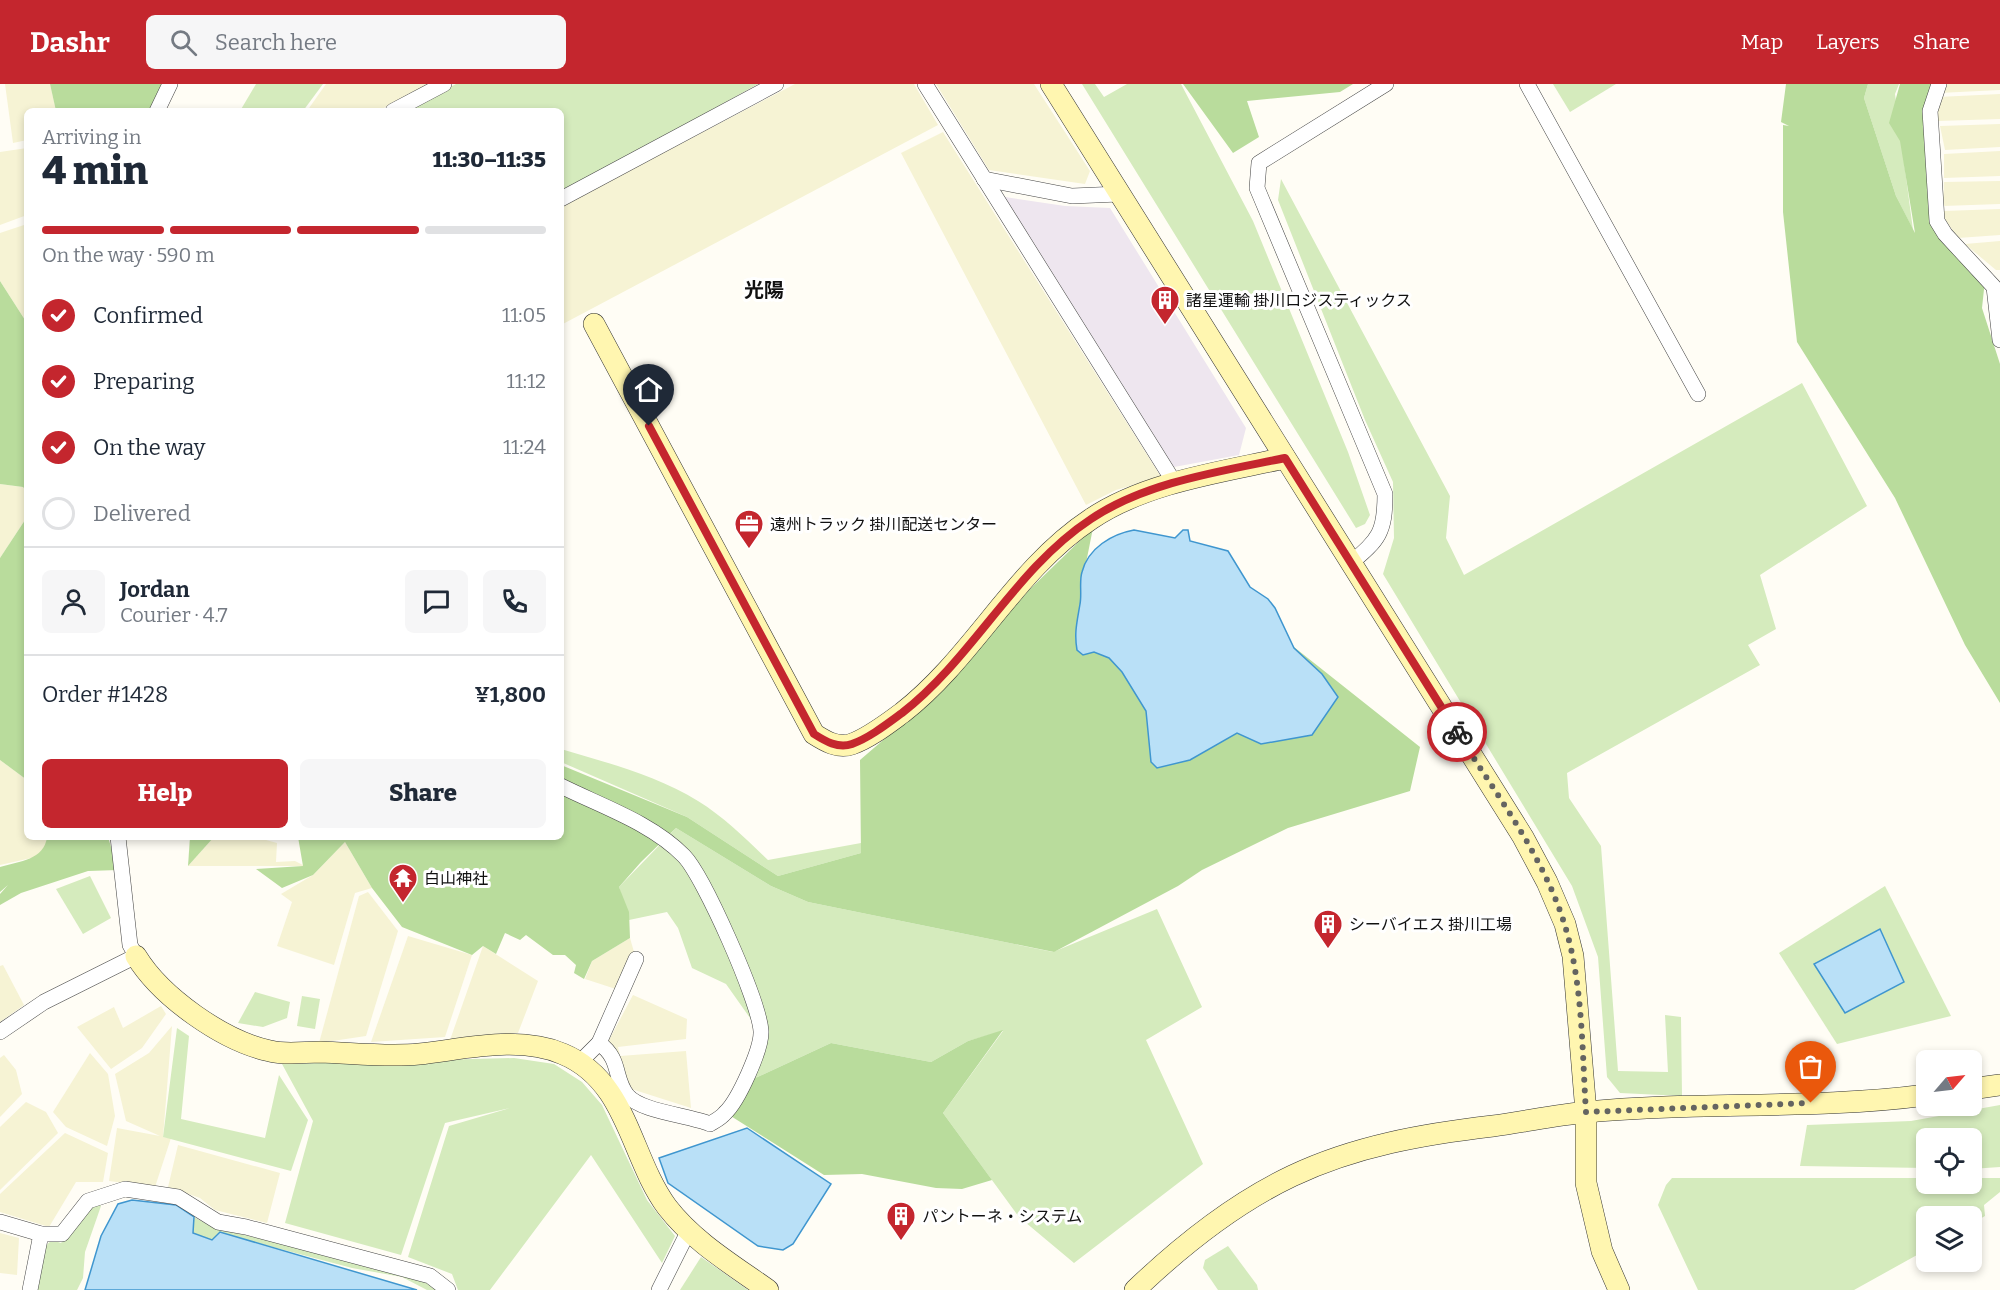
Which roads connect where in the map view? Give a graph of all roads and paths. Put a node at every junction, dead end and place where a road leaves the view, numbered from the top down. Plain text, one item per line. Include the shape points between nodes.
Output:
1 (170, 84) edge
2 (444, 84) edge
3 (776, 84) edge
4 (925, 84) edge
5 (1051, 84) edge
6 (1386, 84) edge
7 (1527, 84) edge
8 (1939, 84) edge
9 (158, 108) edge
10 (399, 108) edge
11 (984, 178) junction
12 (1119, 194) junction
13 (564, 197) edge
14 (1997, 307) edge
15 (594, 324) dead end
16 (2000, 340) edge
17 (1698, 394) dead end
18 (1285, 458) junction
19 (1174, 482) junction
20 (1351, 563) junction
21 (564, 787) edge
22 (118, 840) edge
23 (136, 957) junction
24 (636, 959) dead end
25 (0, 1032) edge
26 (599, 1043) junction
27 (579, 1063) junction
28 (2000, 1085) edge
29 (1982, 1087) edge
30 (1916, 1096) edge
31 (1586, 1112) junction
32 (0, 1222) edge
33 (688, 1232) junction
34 (41, 1234) junction
35 (30, 1290) edge
36 (447, 1290) edge
37 (659, 1290) edge
38 (768, 1290) edge
39 (1135, 1290) edge
40 (1618, 1290) edge

1 - 9 street
2 - 10 street
3 - 13 street
4 - 11 street
5 - 12 street
6 - 20 street via 1259,164 1257,188 1385,494 1385,517 1377,541
7 - 17 street
8 - 14 street via 1930,111 1937,221 1994,287
11 - 12 street via 1072,196
11 - 19 street
12 - 18 street
14 - 16 street
15 - 19 street via 814,734 830,744 850,745 889,723 917,701 1066,536 1095,516
18 - 19 street
18 - 20 street
20 - 31 street via 1523,837 1565,924 1573,956
21 - 26 street via 658,834 684,856 701,881 735,956 761,1030 758,1055 726,1113 710,1124 638,1105 627,1095 611,1052
22 - 23 street via 130,945
23 - 25 street via 44,1002
23 - 27 street via 162,989 197,1016 232,1037 271,1051 416,1054 498,1045 533,1046
24 - 26 street
26 - 27 street
27 - 33 street via 616,1100 666,1205
28 - 29 street
30 - 31 street
31 - 39 street via 1441,1132 1359,1149 1332,1159 1290,1176 1236,1208 1171,1256
31 - 40 street via 1587,1183 1602,1251
32 - 34 street
33 - 37 street
33 - 38 street
34 - 35 street
34 - 36 street via 62,1234 88,1201 124,1189 178,1197 218,1222 430,1276

